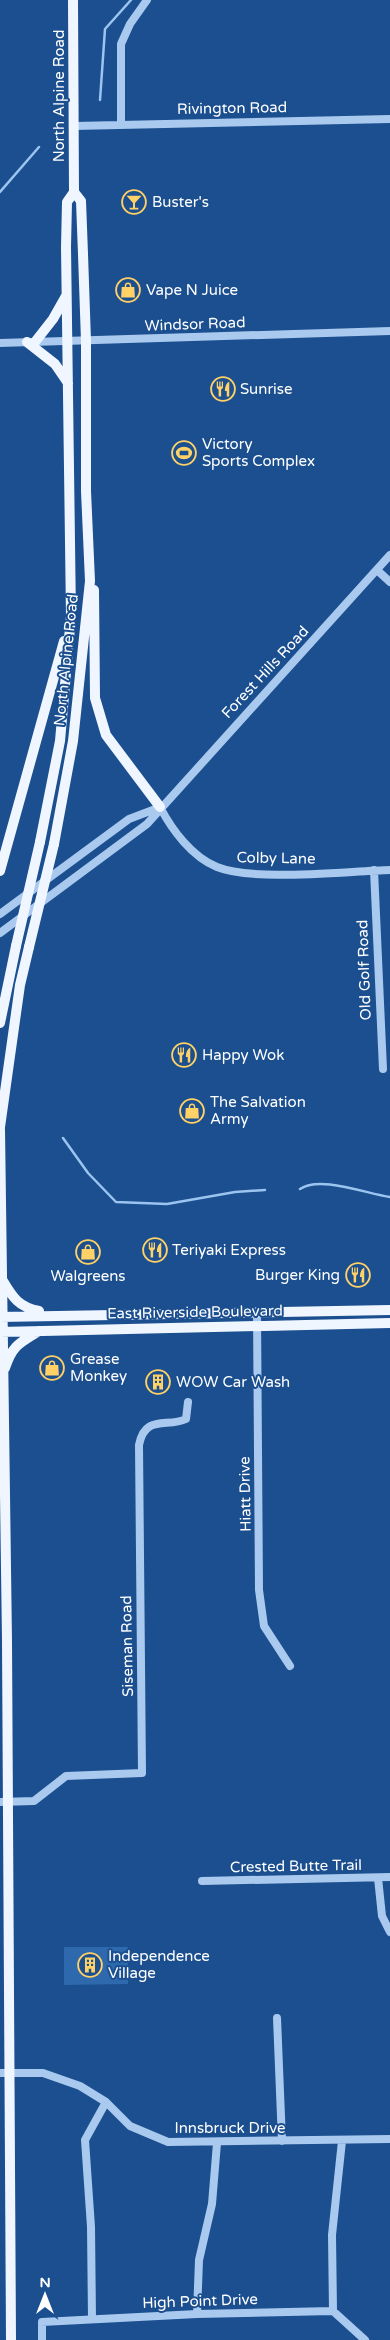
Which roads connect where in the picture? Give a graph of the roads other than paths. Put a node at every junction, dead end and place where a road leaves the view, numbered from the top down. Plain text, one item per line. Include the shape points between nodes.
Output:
1 (73, 0) edge
2 (147, 0) edge
3 (390, 119) edge
4 (121, 124) junction
5 (74, 126) junction
6 (74, 192) junction
7 (67, 295) junction
8 (390, 332) edge
9 (68, 341) junction
10 (86, 341) junction
11 (31, 342) junction
12 (0, 343) edge
13 (68, 383) junction
14 (390, 555) edge
15 (377, 570) junction
16 (90, 581) junction
17 (390, 582) edge
18 (71, 616) junction
19 (160, 807) junction
20 (0, 870) edge
21 (374, 870) junction
22 (390, 870) edge
23 (0, 914) edge
24 (0, 933) edge
25 (0, 1024) edge
26 (380, 1036) junction
27 (390, 1036) edge
28 (383, 1069) dead end
29 (0, 1128) edge
30 (2, 1279) junction
31 (390, 1310) edge
32 (257, 1313) junction
33 (57, 1315) junction
34 (1, 1317) edge
35 (390, 1324) edge
36 (256, 1327) junction
37 (39, 1331) junction
38 (1, 1332) edge
39 (2, 1376) junction
40 (188, 1402) dead end
41 (1, 1455) edge
42 (290, 1666) dead end
43 (4, 1802) edge
44 (390, 1877) edge
45 (378, 1878) junction
46 (202, 1881) dead end
47 (390, 1932) edge
48 (278, 2018) dead end
49 (5, 2073) edge
50 (106, 2102) junction
51 (390, 2139) edge
52 (282, 2141) junction
53 (342, 2141) junction
54 (217, 2143) junction
55 (333, 2311) junction
56 (197, 2314) junction
57 (92, 2318) junction
58 (11, 2340) edge
59 (42, 2340) edge
60 (366, 2340) edge

1 - 5 main road, North Alpine Road
2 - 4 street via 121,44
3 - 4 street, Rivington Road
4 - 5 street, Rivington Road
5 - 6 main road, North Alpine Road
6 - 7 main road, North Alpine Road via 67,202
6 - 10 main road, North Alpine Road via 81,201
7 - 9 main road, North Alpine Road
7 - 11 main road via 53,319
8 - 10 street, Windsor Road
9 - 10 street, Windsor Road
9 - 11 street, Windsor Road
9 - 13 main road, North Alpine Road
10 - 16 main road, North Alpine Road
11 - 12 street, Windsor Road
11 - 13 main road via 55,364
13 - 18 main road, North Alpine Road
14 - 15 street, Forest Hills Road
15 - 17 street
15 - 19 street, Forest Hills Road
16 - 19 main road via 94,587 95,698 106,734
16 - 29 main road, North Alpine Road, bridge via 73,741 54,844 20,985
18 - 20 main road
18 - 25 main road, North Alpine Road, bridge via 60,741
19 - 21 street, Colby Lane via 169,825 196,854 216,867 237,873 267,874
19 - 23 street, Forest Hills Road via 129,820
19 - 24 street, Forest Hills Road via 147,824
21 - 22 street, Colby Lane
21 - 26 street, Old Golf Road
26 - 27 street
26 - 28 street, Old Golf Road
29 - 30 main road, North Alpine Road
30 - 33 main road via 14,1300 25,1308
30 - 34 main road, North Alpine Road
31 - 32 main road, East Riverside Boulevard
32 - 33 main road, East Riverside Boulevard
32 - 36 street, Hiatt Drive
33 - 34 main road, East Riverside Boulevard
34 - 38 main road, North Alpine Road
35 - 36 main road, East Riverside Boulevard
36 - 37 main road, East Riverside Boulevard
36 - 42 street, Hiatt Drive via 259,1590 264,1626
37 - 38 main road, East Riverside Boulevard
37 - 39 main road via 16,1344
38 - 39 main road, North Alpine Road
39 - 41 main road, North Alpine Road
40 - 43 street, Siseman Road via 186,1419 151,1426 144,1431 139,1445 142,1772 66,1776 38,1799
41 - 43 main road, North Alpine Road
43 - 49 main road, North Alpine Road
44 - 45 street, Crested Butte Trail
45 - 46 street, Crested Butte Trail
45 - 47 street via 382,1916
48 - 52 street
49 - 50 street, Innsbruck Drive via 43,2073 80,2086
49 - 58 main road, North Alpine Road
50 - 54 street, Innsbruck Drive via 130,2126 168,2142
50 - 57 street via 85,2140 91,2227
51 - 53 street, Innsbruck Drive
52 - 53 street, Innsbruck Drive
52 - 54 street, Innsbruck Drive
53 - 55 street via 332,2235
54 - 56 street via 212,2204 199,2260
55 - 56 street, High Point Drive
55 - 60 street
56 - 57 street, High Point Drive
57 - 59 street, High Point Drive via 42,2322

